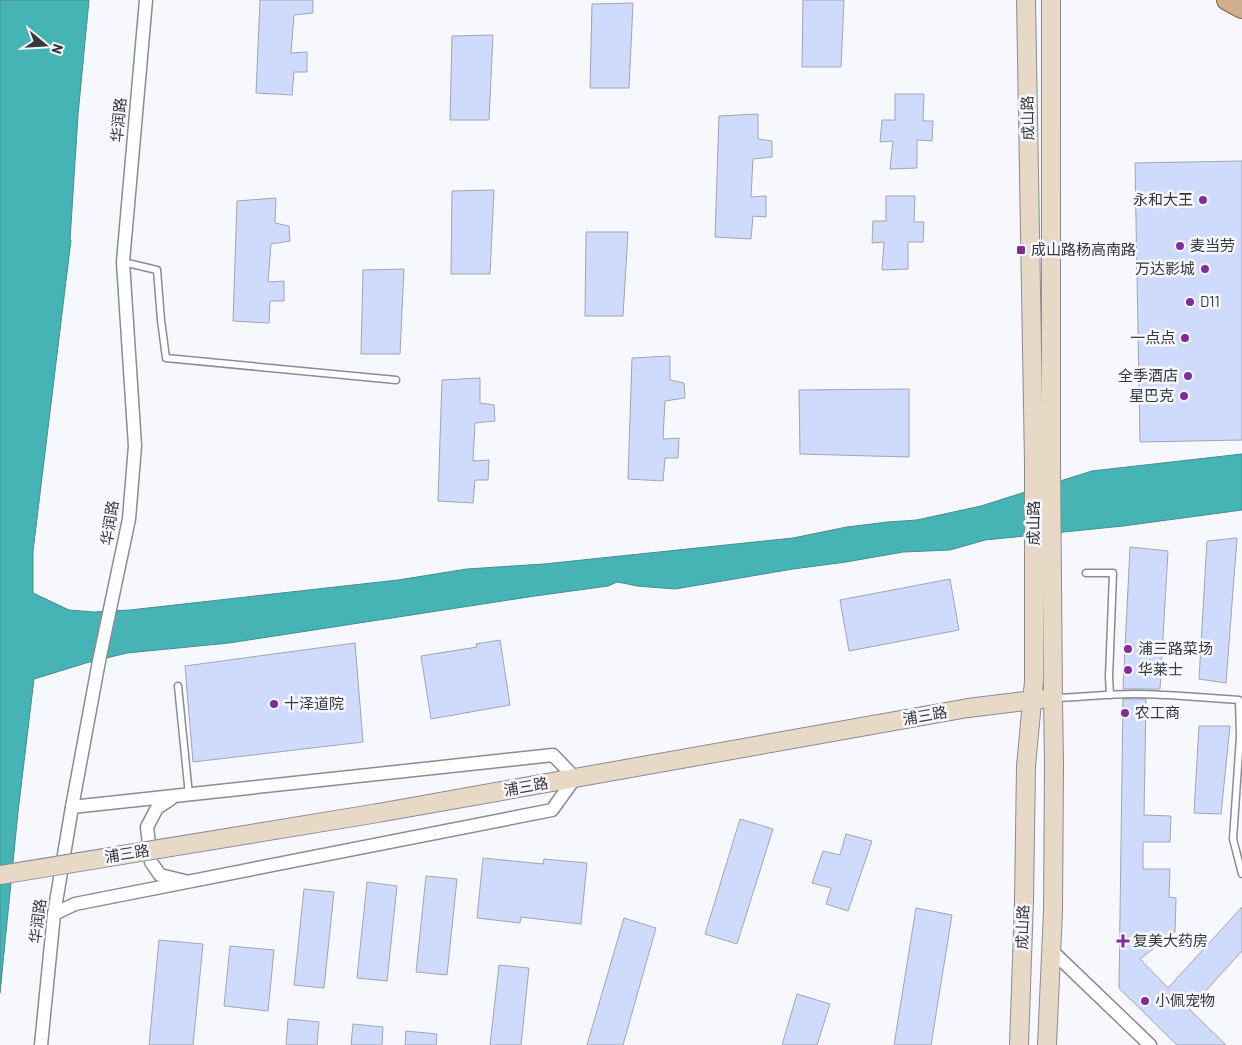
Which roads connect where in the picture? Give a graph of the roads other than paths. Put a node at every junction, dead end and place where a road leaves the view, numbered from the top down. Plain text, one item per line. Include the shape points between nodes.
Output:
1 (146, 0) edge
2 (1026, 0) edge
3 (1051, 0) edge
4 (1227, 0) edge
5 (1242, 8) edge
6 (123, 262) junction
7 (396, 380) dead end
8 (1042, 463) junction
9 (1043, 538) junction
10 (1086, 573) dead end
11 (178, 686) dead end
12 (1110, 695) junction
13 (1240, 697) edge
14 (1053, 698) junction
15 (1032, 700) junction
16 (576, 778) junction
17 (189, 795) junction
18 (176, 796) junction
19 (72, 807) junction
20 (1242, 874) edge
21 (0, 875) edge
22 (189, 882) junction
23 (54, 914) junction
24 (1051, 950) junction
25 (41, 1045) edge
26 (1019, 1045) edge
27 (1047, 1045) edge
28 (1150, 1045) edge

1 - 6 street, 华润路
2 - 8 main road, 成山路
3 - 8 main road, 成山路
4 - 5 main road
6 - 7 lane via 157,270 166,358
6 - 19 street, 华润路 via 135,446 129,519
8 - 9 main road, 成山路
9 - 14 main road, 成山路
9 - 15 main road, 成山路
10 - 12 lane via 1113,573
11 - 17 lane
12 - 13 lane
12 - 14 lane
13 - 20 lane via 1234,839
14 - 15 main road, 浦三路
14 - 24 main road, 成山路
15 - 16 main road, 浦三路 via 968,708
15 - 26 main road, 成山路 via 1026,766
16 - 17 street via 553,755
16 - 21 main road, 浦三路, bridge
16 - 22 street via 552,810
17 - 18 street
18 - 19 street
18 - 22 street via 157,808 148,827 151,862 160,875
19 - 23 street, 华润路
22 - 23 street via 75,904
23 - 25 street, 华润路
24 - 27 main road, 成山路
24 - 28 street

